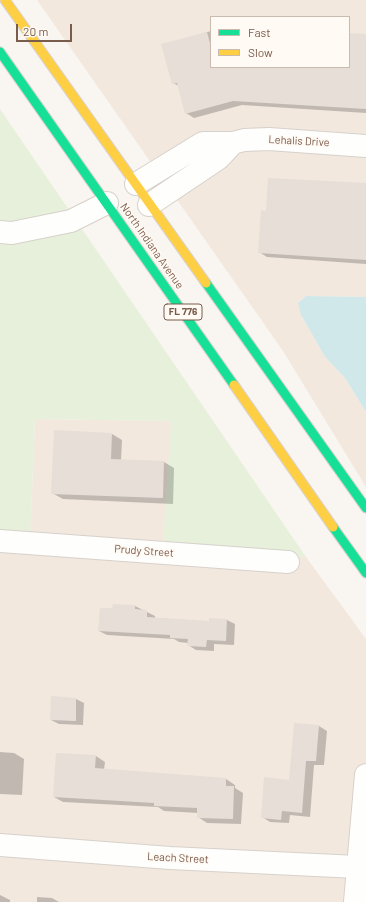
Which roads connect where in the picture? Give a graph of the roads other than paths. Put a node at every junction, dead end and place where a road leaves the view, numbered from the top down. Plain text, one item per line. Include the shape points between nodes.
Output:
1 (5, 0) edge
2 (0, 52) edge
3 (233, 143) junction
4 (366, 146) edge
5 (136, 184) junction
6 (107, 203) junction
7 (149, 205) junction
8 (0, 232) edge
9 (366, 508) edge
10 (0, 541) edge
11 (288, 562) dead end
12 (366, 573) edge
13 (366, 775) edge
14 (0, 845) edge
15 (357, 867) junction
16 (355, 902) edge

1 - 5 main road, North Indiana Avenue / FL 776
2 - 6 main road, North Indiana Avenue / FL 776
3 - 4 street, Lehalis Drive via 269,139
3 - 5 street, Lehalis Drive via 203,143
3 - 7 street via 220,158
5 - 7 main road, North Indiana Avenue / FL 776
6 - 8 street via 71,220 12,233
6 - 12 main road, North Indiana Avenue / FL 776
7 - 9 main road, North Indiana Avenue / FL 776
10 - 11 street, Prudy Street
13 - 15 street
14 - 15 street, Leach Street via 170,858
15 - 16 street

